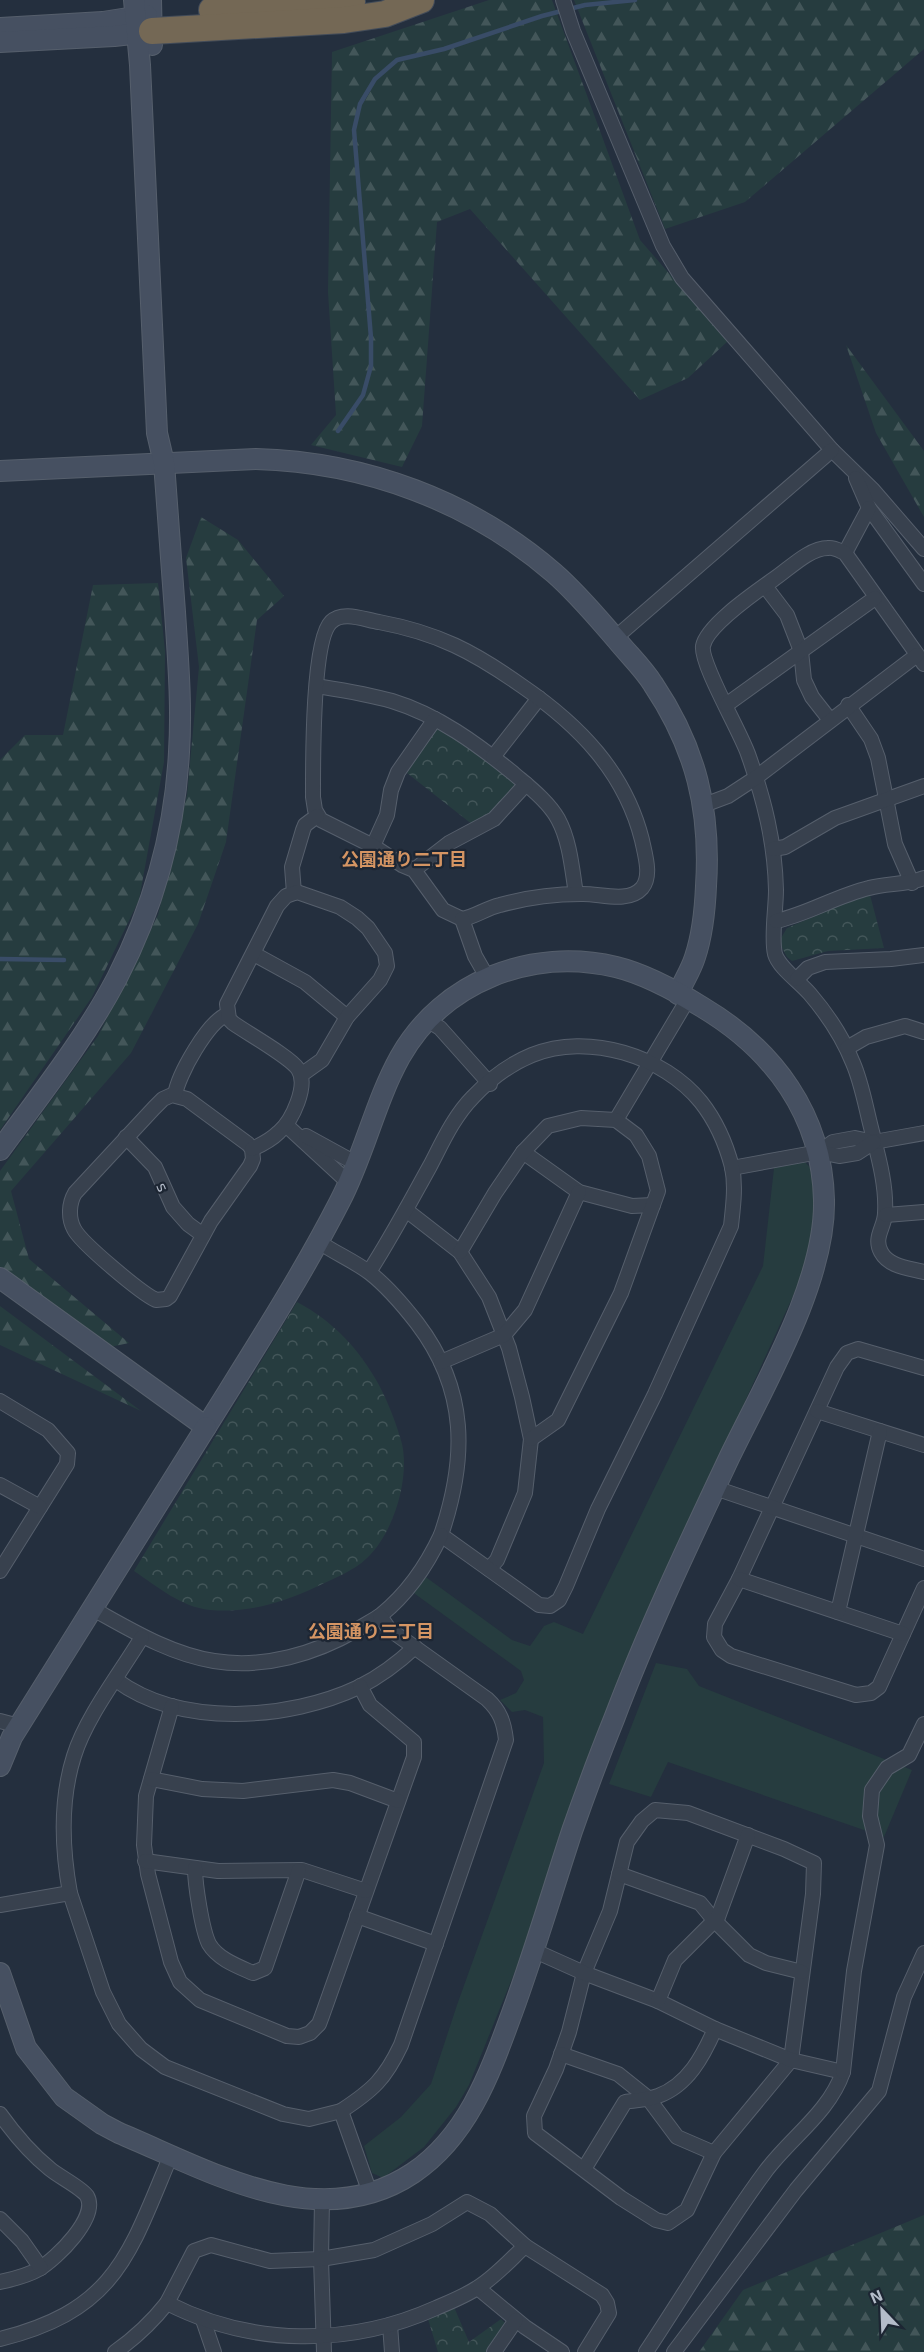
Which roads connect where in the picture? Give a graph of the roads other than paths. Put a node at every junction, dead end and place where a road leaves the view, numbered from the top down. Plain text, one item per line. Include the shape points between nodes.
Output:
1 (329, 0) edge
2 (370, 0) edge
3 (421, 0) edge
4 (563, 0) edge
5 (298, 5) junction
6 (143, 16) edge
7 (0, 28) edge
8 (0, 42) edge
9 (832, 450) junction
10 (164, 463) junction
11 (0, 471) edge
12 (854, 472) junction
13 (869, 508) junction
14 (924, 549) edge
15 (845, 553) junction
16 (924, 584) edge
17 (765, 586) junction
18 (875, 598) junction
19 (615, 638) junction
20 (801, 651) junction
21 (920, 659) edge
22 (316, 686) junction
23 (539, 698) junction
24 (726, 705) junction
25 (848, 705) junction
26 (435, 719) junction
27 (830, 720) junction
28 (493, 757) junction
29 (756, 778) junction
30 (526, 784) junction
31 (924, 786) edge
32 (887, 800) junction
33 (704, 805) junction
34 (317, 816) junction
35 (373, 846) junction
36 (773, 849) junction
37 (414, 870) junction
38 (918, 880) edge
39 (294, 893) junction
40 (576, 894) junction
41 (462, 919) junction
42 (776, 921) junction
43 (254, 954) junction
44 (924, 955) edge
45 (487, 977) junction
46 (797, 979) junction
47 (683, 996) junction
48 (228, 1014) junction
49 (347, 1017) junction
50 (427, 1020) junction
51 (924, 1032) edge
52 (847, 1048) junction
53 (651, 1063) junction
54 (301, 1075) junction
55 (490, 1083) junction
56 (175, 1095) junction
57 (616, 1120) junction
58 (286, 1125) junction
59 (924, 1133) edge
60 (126, 1137) junction
61 (874, 1142) junction
62 (252, 1149) junction
63 (0, 1150) edge
64 (523, 1152) junction
65 (819, 1152) junction
66 (357, 1164) junction
67 (732, 1168) junction
68 (349, 1183) junction
69 (579, 1192) junction
70 (653, 1205) junction
71 (406, 1210) junction
72 (924, 1212) edge
73 (886, 1215) junction
74 (203, 1235) junction
75 (319, 1242) junction
76 (460, 1252) junction
77 (369, 1272) junction
78 (924, 1272) edge
79 (0, 1278) edge
80 (504, 1335) junction
81 (441, 1362) junction
82 (924, 1368) edge
83 (0, 1401) edge
84 (817, 1410) junction
85 (206, 1427) junction
86 (880, 1431) junction
87 (531, 1439) junction
88 (924, 1445) edge
89 (0, 1485) edge
90 (715, 1488) junction
91 (40, 1507) junction
92 (771, 1508) junction
93 (441, 1535) junction
94 (855, 1536) junction
95 (924, 1559) edge
96 (489, 1569) junction
97 (0, 1571) edge
98 (739, 1579) junction
99 (924, 1588) edge
100 (93, 1609) junction
101 (838, 1612) junction
102 (380, 1616) junction
103 (903, 1634) junction
104 (142, 1636) junction
105 (415, 1647) junction
106 (116, 1680) junction
107 (360, 1686) junction
108 (172, 1706) junction
109 (9, 1724) edge
110 (924, 1724) edge
111 (0, 1766) edge
112 (151, 1779) junction
113 (398, 1801) junction
114 (748, 1835) junction
115 (145, 1861) junction
116 (195, 1868) junction
117 (299, 1870) junction
118 (619, 1874) junction
119 (366, 1891) junction
120 (70, 1893) junction
121 (0, 1905) edge
122 (357, 1916) junction
123 (714, 1920) junction
124 (436, 1944) junction
125 (535, 1951) junction
126 (924, 1953) edge
127 (0, 1972) edge
128 (802, 1972) junction
129 (584, 1973) junction
130 (658, 2001) junction
131 (715, 2028) junction
132 (561, 2054) junction
133 (790, 2060) junction
134 (843, 2072) junction
135 (648, 2098) junction
136 (341, 2111) junction
137 (0, 2114) edge
138 (714, 2153) junction
139 (171, 2155) junction
140 (584, 2169) junction
141 (370, 2193) junction
142 (322, 2200) junction
143 (0, 2219) edge
144 (525, 2246) junction
145 (321, 2259) junction
146 (40, 2268) junction
147 (0, 2282) edge
148 (478, 2288) junction
149 (167, 2303) junction
150 (203, 2320) junction
151 (516, 2320) junction
152 (390, 2325) junction
153 (324, 2337) junction
154 (0, 2339) edge
155 (133, 2347) edge
156 (115, 2352) edge
157 (214, 2352) edge
158 (324, 2352) edge
159 (392, 2352) edge
160 (494, 2352) edge
161 (562, 2352) edge
162 (585, 2352) edge
163 (646, 2352) edge
164 (674, 2352) edge

1 - 5 highway
2 - 5 highway
3 - 6 highway via 385,14 344,20
4 - 9 street via 663,246 682,278
5 - 6 highway
6 - 7 street
6 - 8 street
6 - 10 street via 169,432
9 - 12 street
9 - 19 street
10 - 11 street
10 - 19 street via 285,460 348,469 411,488 471,515 523,548 571,588
10 - 63 street via 180,719 177,776 166,845 141,926 108,994
12 - 13 street
12 - 14 street
13 - 15 street
13 - 16 street
15 - 17 street via 830,547 816,550
15 - 18 street
17 - 20 street via 787,615
17 - 24 street via 715,626 705,640 704,663
18 - 20 street
18 - 21 street
19 - 33 street via 652,682 673,717
20 - 24 street
20 - 27 street via 804,680
21 - 25 street
22 - 23 street via 326,629 335,619 348,616 400,626 466,649
22 - 26 street via 391,701
22 - 34 street via 313,797
23 - 28 street
23 - 40 street via 574,726 613,772 631,806 643,845 647,878 636,894
24 - 29 street
25 - 27 street
25 - 32 street via 871,739
26 - 28 street
26 - 35 street via 398,772 387,815
27 - 29 street
28 - 30 street
29 - 33 street via 728,796
29 - 36 street
30 - 37 street via 494,819 449,843
30 - 40 street via 557,817 566,837
31 - 32 street
32 - 36 street via 835,818 784,847
32 - 38 street via 895,844
33 - 47 street via 709,848 704,923
34 - 35 street
34 - 39 street via 303,830 291,874
35 - 37 street
36 - 42 street
37 - 41 street via 443,910
38 - 42 street via 871,887
39 - 43 street via 277,906
39 - 49 street via 340,907 357,918 385,952 385,974
40 - 41 street via 499,905
41 - 45 street
42 - 46 street via 775,952 780,965
43 - 48 street via 229,997
43 - 49 street via 305,982
44 - 46 street via 825,962 808,968
45 - 47 street via 544,962 592,962 635,973
45 - 50 street
46 - 52 street
47 - 53 street
47 - 65 street via 755,1044 783,1077 806,1117
48 - 54 street via 233,1023 294,1064
48 - 56 street via 213,1025 182,1071
49 - 54 street via 322,1060
50 - 55 street via 440,1028
50 - 66 street via 393,1070
51 - 52 street via 905,1026 866,1037
52 - 61 street
53 - 55 street via 585,1046 551,1050 506,1069
53 - 57 street
53 - 67 street via 678,1080 699,1100 721,1133
54 - 58 street via 297,1103
55 - 71 street via 472,1097 451,1127
56 - 60 street via 159,1103
56 - 62 street via 187,1099
57 - 64 street via 581,1118 548,1126
57 - 70 street via 636,1135 649,1156 658,1191
58 - 62 street
58 - 66 street
58 - 68 street
59 - 61 street
60 - 74 street, s via 154,1167 173,1207
60 - 74 street via 72,1197 70,1215 76,1233 149,1297 160,1301 170,1296
61 - 65 street via 855,1138 833,1142
61 - 73 street
62 - 74 street via 250,1166
64 - 69 street
64 - 76 street
65 - 67 street
65 - 90 street via 823,1222 810,1282
66 - 68 street
67 - 96 street via 731,1226 559,1600 550,1606 538,1605
68 - 75 street
69 - 70 street via 632,1206
69 - 80 street via 525,1310
70 - 87 street via 621,1293 558,1420
71 - 76 street
71 - 77 street
72 - 73 street
73 - 78 street via 877,1238 879,1250 896,1265
75 - 77 street
75 - 85 street
76 - 80 street via 489,1298
77 - 81 street via 409,1312 434,1345
79 - 85 street
80 - 81 street
80 - 87 street
81 - 93 street via 451,1385 459,1425 458,1468 452,1504
82 - 84 street via 858,1349 847,1353
83 - 91 street via 48,1430 68,1453 67,1464
84 - 86 street
84 - 92 street
85 - 100 street
86 - 88 street
86 - 94 street
87 - 96 street via 525,1493 497,1560
89 - 91 street
90 - 92 street
90 - 125 street via 664,1596 615,1716 573,1829
91 - 97 street
92 - 94 street
92 - 98 street
93 - 96 street
93 - 102 street via 426,1564
94 - 95 street
94 - 101 street
98 - 101 street
98 - 103 street via 715,1624 714,1637 731,1656 856,1695 871,1693 879,1687
99 - 103 street
100 - 104 street
100 - 109 street
101 - 103 street
102 - 104 street via 319,1648 261,1662 213,1661
102 - 105 street via 388,1629
104 - 106 street
105 - 107 street
105 - 124 street via 488,1699 498,1710 506,1740
106 - 108 street
106 - 120 street via 74,1756 64,1807 65,1869
107 - 108 street via 311,1703 265,1712 213,1712
107 - 113 street via 370,1705 414,1742 414,1756
108 - 112 street
109 - 111 street
110 - 134 street via 909,1755 887,1768 872,1790 870,1816 877,1845 854,1971
112 - 113 street via 202,1789 243,1791 333,1780
112 - 115 street via 144,1813
113 - 119 street
114 - 118 street via 688,1813 655,1810 627,1842
114 - 123 street
114 - 128 street via 814,1863
115 - 116 street
115 - 122 street via 171,1962 184,1987 200,2000 287,2036 310,2033 319,2024
116 - 117 street
116 - 117 street via 195,1887 209,1944 225,1960 252,1973 265,1968
117 - 119 street
118 - 123 street via 700,1903
118 - 129 street via 610,1911
119 - 122 street
120 - 121 street
120 - 136 street via 103,1992 118,2024 141,2049 165,2067 283,2114 309,2119
122 - 124 street
123 - 128 street via 749,1955
123 - 130 street via 675,1960
124 - 136 street via 390,2067 378,2084
125 - 129 street
125 - 141 street via 494,2064 470,2113 446,2146 413,2173
126 - 164 street via 904,1997 879,2091 796,2190
127 - 139 street via 26,2048 64,2097 102,2124
128 - 133 street
129 - 130 street
129 - 132 street
130 - 131 street
131 - 133 street
131 - 135 street via 702,2058 680,2083
132 - 135 street via 618,2074
132 - 140 street via 534,2116 535,2133
133 - 134 street
133 - 138 street
134 - 163 street via 826,2106 761,2177
135 - 138 street via 677,2137
135 - 140 street via 625,2102
136 - 141 street
137 - 146 street via 26,2149 86,2194 90,2205 76,2234
138 - 140 street via 687,2210 668,2223 621,2198
139 - 142 street via 253,2189
139 - 154 street via 130,2249 104,2286 58,2319
141 - 142 street
142 - 145 street
143 - 146 street via 22,2241
144 - 145 street via 490,2214 467,2202 432,2224 374,2250
144 - 148 street
144 - 162 street via 602,2295 607,2303 609,2313
145 - 149 street via 270,2261 211,2245 194,2251
145 - 153 street
146 - 147 street
148 - 151 street
148 - 152 street via 422,2315
149 - 150 street
149 - 155 street
150 - 153 street via 235,2330 277,2336
150 - 157 street
151 - 160 street
151 - 161 street
152 - 153 street
152 - 159 street
153 - 158 street
155 - 156 street

